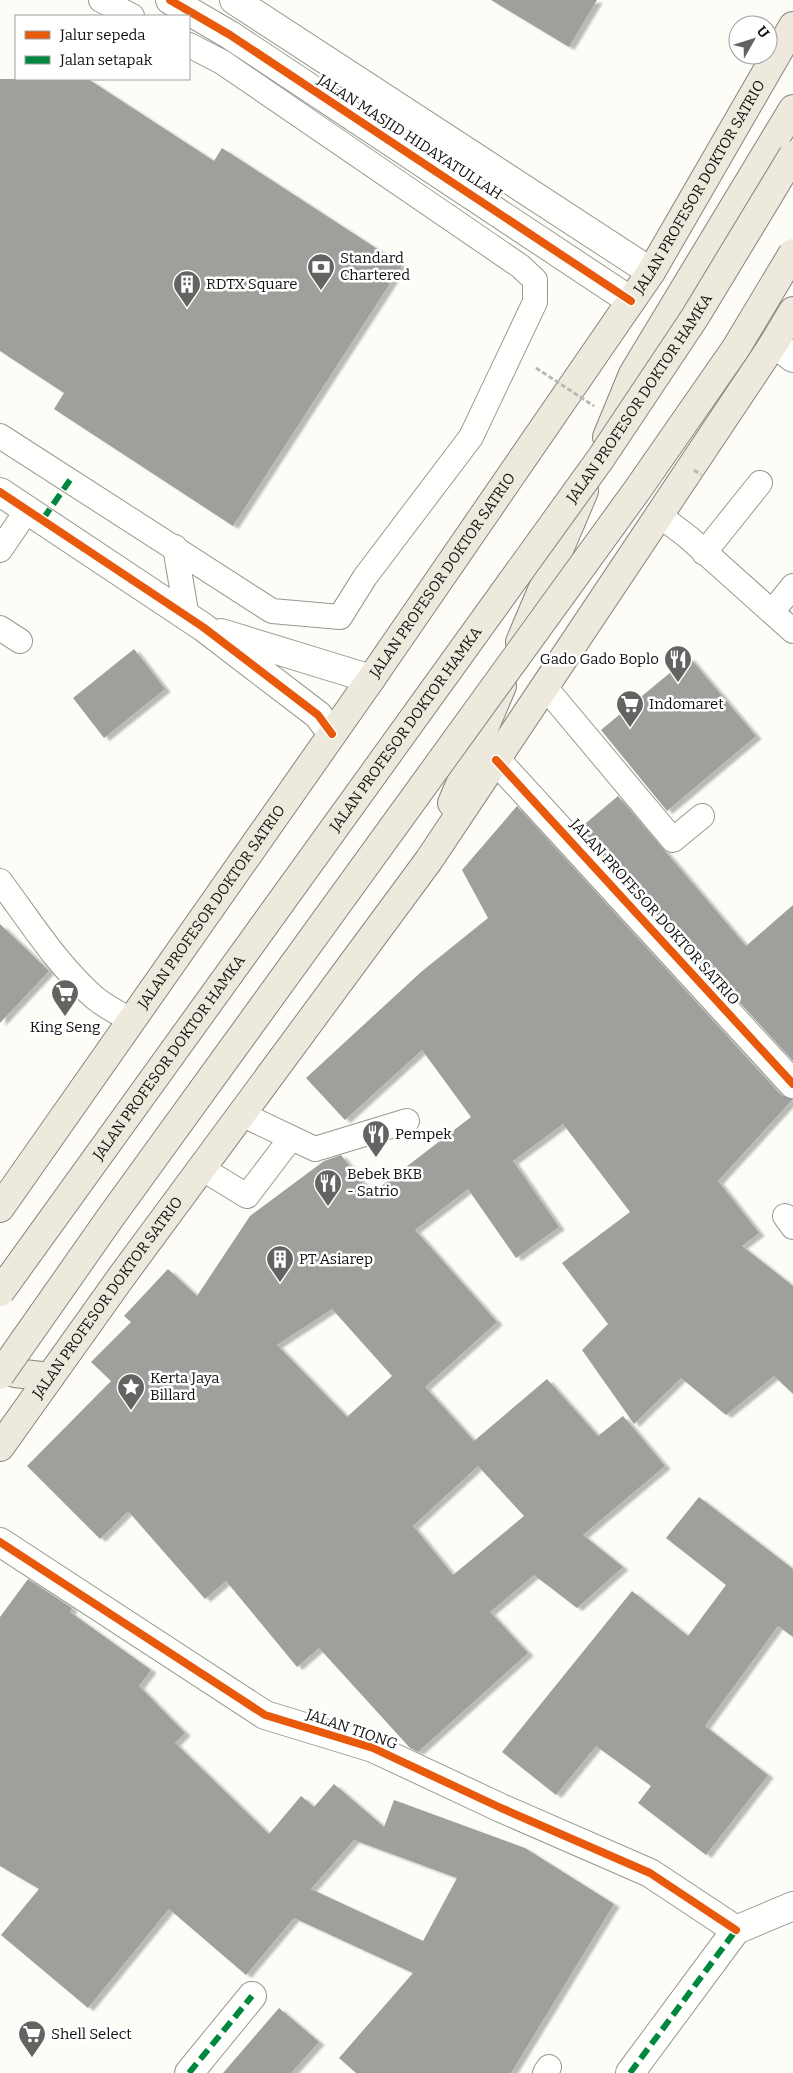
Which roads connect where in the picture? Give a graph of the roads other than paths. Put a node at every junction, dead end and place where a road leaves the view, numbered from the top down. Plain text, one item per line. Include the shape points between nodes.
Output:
1 (101, 0) edge
2 (170, 0) edge
3 (234, 0) edge
4 (130, 15) edge
5 (793, 26) edge
6 (190, 46) edge
7 (793, 109) edge
8 (793, 155) edge
9 (793, 253) edge
10 (651, 272) junction
11 (632, 301) junction
12 (793, 311) edge
13 (783, 350) edge
14 (0, 436) edge
15 (760, 483) dead end
16 (0, 492) edge
17 (28, 509) junction
18 (659, 516) junction
19 (174, 548) junction
20 (0, 550) edge
21 (704, 553) junction
22 (793, 586) edge
23 (772, 612) junction
24 (195, 622) junction
25 (0, 628) edge
26 (793, 631) edge
27 (20, 641) dead end
28 (370, 679) junction
29 (545, 686) junction
30 (332, 734) junction
31 (496, 760) junction
32 (702, 816) dead end
33 (429, 860) junction
34 (0, 881) edge
35 (130, 1021) junction
36 (793, 1084) edge
37 (241, 1114) junction
38 (407, 1121) dead end
39 (291, 1138) junction
40 (201, 1168) junction
41 (0, 1208) edge
42 (0, 1292) edge
43 (0, 1365) edge
44 (0, 1375) edge
45 (50, 1376) junction
46 (0, 1447) edge
47 (0, 1542) edge
48 (793, 1906) edge
49 (736, 1930) junction
50 (252, 1996) dead end
51 (189, 2073) edge
52 (630, 2073) edge

1 - 4 lane
2 - 11 street, JALAN MASJID HIDAYATULLAH via 247,46
3 - 10 street, JALAN MASJID HIDAYATULLAH
5 - 10 main road, JALAN PROFESOR DOKTOR SATRIO
6 - 19 lane via 222,62 520,266 535,280 535,302 471,437 365,577 340,617 272,611
7 - 33 main road, JALAN PROFESOR DOKTOR SATRIO via 633,374
8 - 42 main road, JALAN PROFESOR DOKTOR HAMKA, bridge via 695,317 601,458
9 - 44 main road, bridge via 736,348 638,489
10 - 11 main road, JALAN PROFESOR DOKTOR SATRIO
11 - 28 main road, JALAN PROFESOR DOKTOR SATRIO
12 - 13 main road, JALAN PROFESOR DOKTOR SATRIO
13 - 18 main road, JALAN PROFESOR DOKTOR SATRIO
14 - 19 lane
15 - 21 lane
16 - 17 street
17 - 20 lane
17 - 24 street
18 - 21 lane
18 - 29 main road, JALAN PROFESOR DOKTOR SATRIO
19 - 24 lane
21 - 23 lane
22 - 23 lane
23 - 26 lane
24 - 28 street
24 - 30 street via 318,715
25 - 27 lane
28 - 30 main road, JALAN PROFESOR DOKTOR SATRIO
29 - 31 main road, JALAN PROFESOR DOKTOR SATRIO
29 - 32 lane via 673,840
30 - 35 main road, JALAN PROFESOR DOKTOR SATRIO
31 - 33 main road, JALAN PROFESOR DOKTOR SATRIO
31 - 36 street, JALAN PROFESOR DOKTOR SATRIO
33 - 37 main road, JALAN PROFESOR DOKTOR SATRIO
34 - 35 lane via 74,978 96,999
35 - 41 main road, JALAN PROFESOR DOKTOR SATRIO
37 - 39 lane
37 - 40 main road, JALAN PROFESOR DOKTOR SATRIO
38 - 39 lane via 315,1150
39 - 40 lane via 247,1196
40 - 45 main road, JALAN PROFESOR DOKTOR SATRIO
43 - 45 main road via 15,1373
45 - 46 main road, JALAN PROFESOR DOKTOR SATRIO
47 - 49 street, JALAN TIONG via 265,1715 374,1748 650,1873
48 - 49 street
49 - 52 street
50 - 51 street

